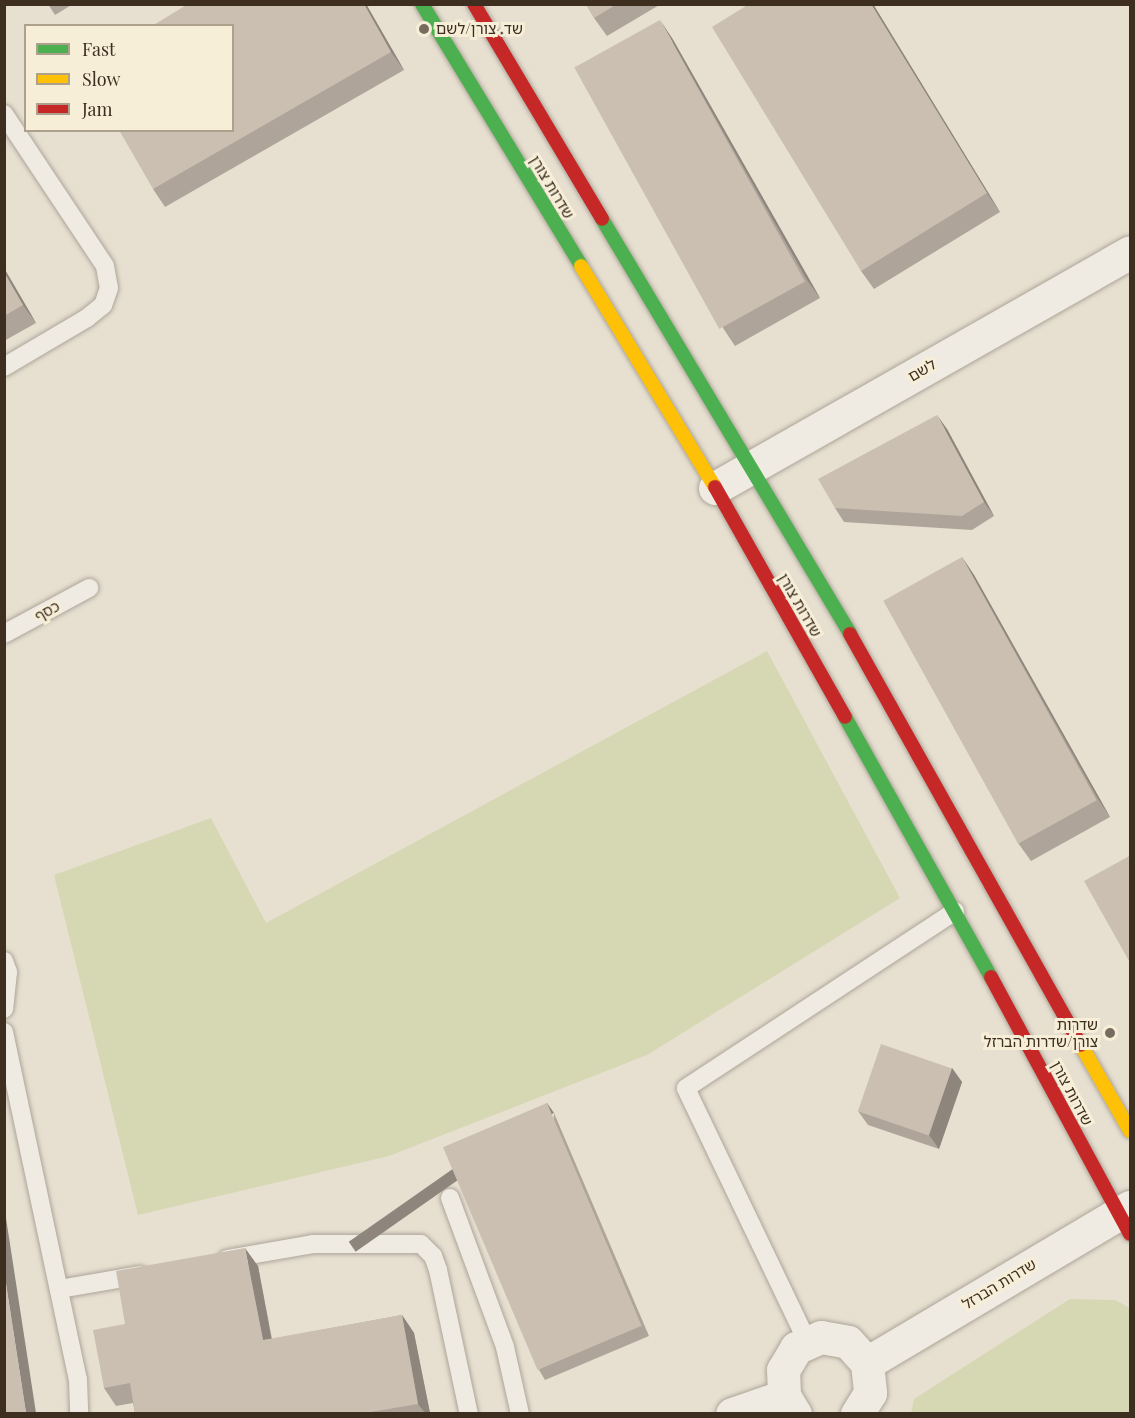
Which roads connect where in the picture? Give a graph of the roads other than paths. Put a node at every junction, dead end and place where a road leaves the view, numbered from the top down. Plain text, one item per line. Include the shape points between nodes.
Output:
1 (422, 4) edge
2 (474, 4) edge
3 (4, 114) edge
4 (1131, 252) edge
5 (4, 367) edge
6 (752, 467) junction
7 (715, 488) junction
8 (89, 588) dead end
9 (4, 634) edge
10 (955, 911) junction
11 (4, 961) edge
12 (4, 1009) edge
13 (5, 1041) edge
14 (1131, 1131) edge
15 (450, 1198) dead end
16 (1126, 1218) edge
17 (209, 1262) edge
18 (163, 1270) edge
19 (59, 1289) junction
20 (807, 1341) junction
21 (867, 1363) junction
22 (789, 1405) edge
23 (80, 1413) edge
24 (469, 1413) edge
25 (520, 1413) edge
26 (732, 1413) edge
27 (858, 1413) edge

1 - 7 street, שדרות צורן
2 - 6 street, שדרות צורן
3 - 5 lane via 105,266 109,288 103,305 87,318
4 - 6 street, לשם
6 - 7 street, לשם
6 - 14 street, שדרות צורן
7 - 10 street, שדרות צורן
8 - 9 lane, כסף
10 - 16 street, שדרות צורן
10 - 20 lane via 686,1088
11 - 12 lane via 8,972
13 - 19 lane
15 - 25 lane via 501,1338
16 - 21 street, שדרות הברזל
17 - 24 lane via 313,1244 421,1244 433,1256 438,1270
18 - 19 lane
19 - 23 lane via 78,1379
20 - 21 street via 835,1337 860,1351
20 - 22 street via 796,1348 783,1370
21 - 27 street via 870,1393
22 - 26 street

